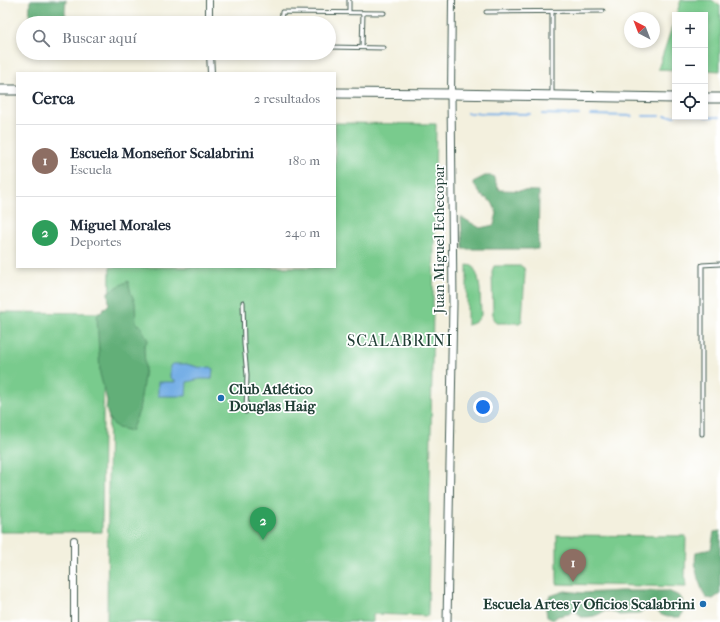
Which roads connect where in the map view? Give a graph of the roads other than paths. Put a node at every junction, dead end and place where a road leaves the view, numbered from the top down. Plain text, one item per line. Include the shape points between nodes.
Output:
1 (209, 0) edge
2 (349, 0) edge
3 (452, 0) edge
4 (603, 11) dead end
5 (348, 12) junction
6 (486, 12) dead end
7 (552, 12) junction
8 (363, 13) junction
9 (384, 13) dead end
10 (209, 16) edge
11 (282, 16) edge
12 (336, 47) edge
13 (362, 47) junction
14 (384, 48) dead end
15 (210, 60) edge
16 (211, 72) edge
17 (0, 90) edge
18 (16, 90) edge
19 (336, 93) edge
20 (451, 94) junction
21 (552, 96) junction
22 (672, 98) edge
23 (708, 98) edge
24 (720, 98) edge
25 (720, 264) edge
26 (242, 302) dead end
27 (246, 412) dead end
28 (702, 434) dead end
29 (74, 540) dead end
30 (74, 622) edge
31 (447, 622) edge

1 - 10 street
2 - 5 lane
3 - 20 street, Juan Miguel Echecopar
4 - 7 lane
5 - 8 lane
5 - 11 lane via 282,12
6 - 7 lane
7 - 21 lane
8 - 9 lane
8 - 13 lane
12 - 13 lane
13 - 14 lane
15 - 16 street
17 - 18 main road
19 - 20 main road
20 - 21 main road
20 - 31 street, Juan Miguel Echecopar via 453,304
21 - 22 main road
23 - 24 main road
25 - 28 lane via 702,265
26 - 27 lane via 247,375
29 - 30 street

